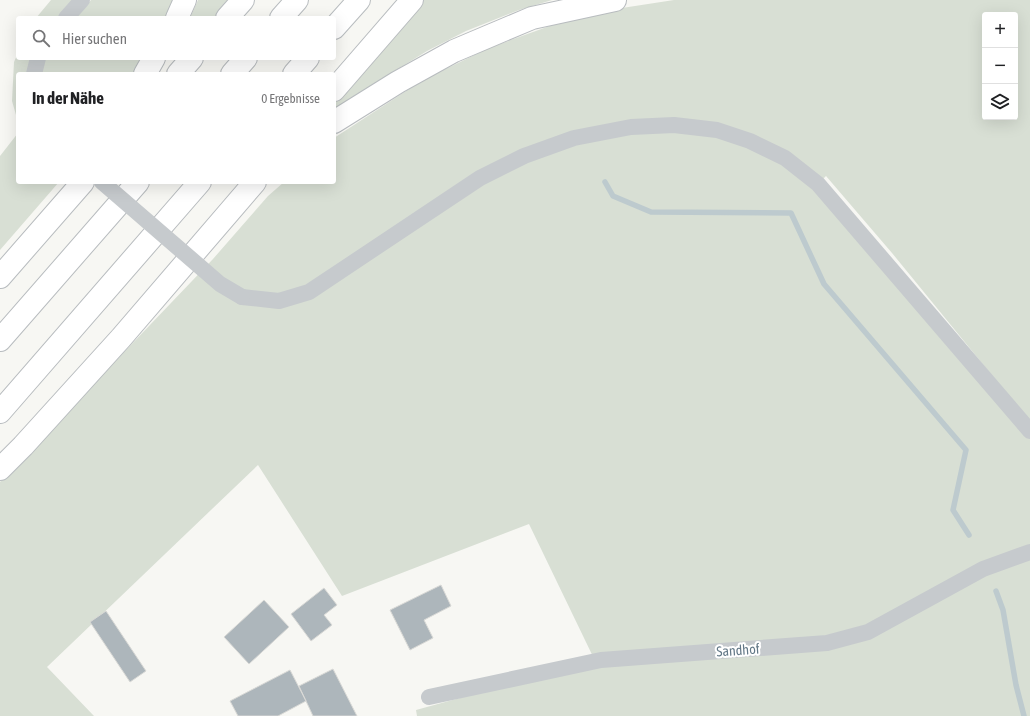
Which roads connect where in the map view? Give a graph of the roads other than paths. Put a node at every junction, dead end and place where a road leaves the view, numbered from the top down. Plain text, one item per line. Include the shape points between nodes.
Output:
1 (82, 0) edge
2 (185, 0) edge
3 (243, 0) edge
4 (297, 0) edge
5 (359, 0) edge
6 (412, 0) edge
7 (615, 0) edge
8 (68, 16) edge
9 (178, 16) edge
10 (229, 16) edge
11 (283, 16) edge
12 (336, 26) edge
13 (38, 60) edge
14 (153, 60) edge
15 (190, 60) edge
16 (244, 60) edge
17 (306, 60) edge
18 (34, 72) edge
19 (146, 72) edge
20 (180, 72) edge
21 (234, 72) edge
22 (296, 72) edge
23 (336, 88) edge
24 (336, 121) edge
25 (81, 184) edge
26 (104, 184) edge
27 (136, 184) edge
28 (198, 184) edge
29 (253, 184) edge
30 (0, 277) edge
31 (0, 340) edge
32 (0, 412) edge
33 (1030, 431) edge
34 (0, 469) edge
35 (1030, 552) edge
36 (429, 697) dead end

1 - 8 street
2 - 9 highway
3 - 10 highway
4 - 11 highway
5 - 12 highway
6 - 23 highway
7 - 24 highway via 532,18 454,51
13 - 18 street
14 - 19 highway
15 - 20 highway
16 - 21 highway
17 - 22 highway
25 - 30 highway
26 - 33 street, bridge via 220,284 242,297 278,301 309,292 480,178 524,156 574,138 630,127 674,125 717,130 750,141 785,158 818,184
27 - 31 highway
28 - 32 highway
29 - 34 highway via 121,338
35 - 36 street, Sandhof via 983,570 868,632 827,643 601,660

